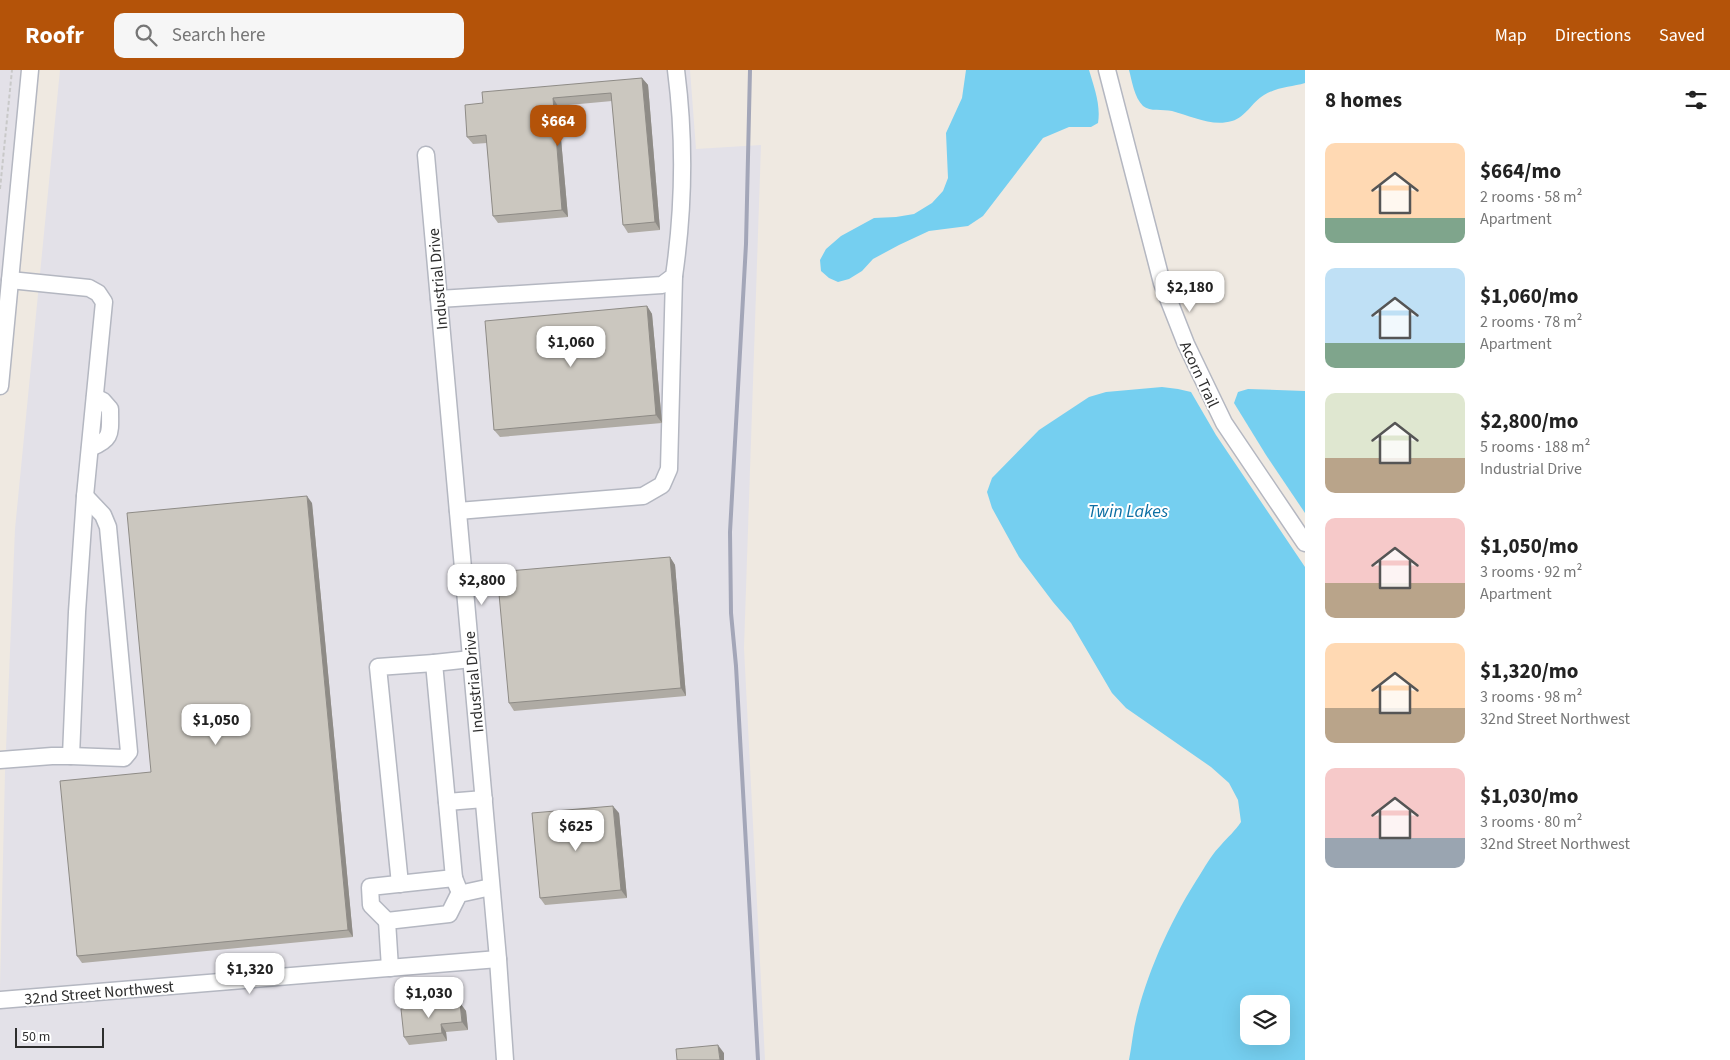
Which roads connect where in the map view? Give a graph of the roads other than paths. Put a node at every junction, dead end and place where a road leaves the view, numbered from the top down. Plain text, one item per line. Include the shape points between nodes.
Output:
1 (30, 70) edge
2 (676, 70) edge
3 (1107, 70) edge
4 (426, 156) dead end
5 (674, 276) junction
6 (10, 280) junction
7 (439, 299) junction
8 (0, 386) edge
9 (85, 496) junction
10 (458, 511) junction
11 (1305, 543) edge
12 (471, 660) junction
13 (434, 663) junction
14 (72, 756) junction
15 (0, 760) edge
16 (484, 799) junction
17 (447, 802) junction
18 (400, 884) junction
19 (457, 886) junction
20 (492, 887) junction
21 (387, 921) junction
22 (498, 959) junction
23 (390, 968) junction
24 (0, 1000) edge
25 (505, 1060) edge

1 - 6 street
2 - 5 street via 683,178
3 - 11 street, Acorn Trail via 1162,283 1186,344 1224,423
4 - 7 street, Industrial Drive
5 - 7 street via 662,285
5 - 10 street via 669,469 662,485 643,496
6 - 8 street
6 - 9 street via 89,288 104,302
7 - 10 street, Industrial Drive
9 - 14 street
9 - 14 street via 103,515 108,527 130,752 124,758 115,759
10 - 12 street, Industrial Drive
12 - 13 street
12 - 16 street, Industrial Drive
13 - 17 street
13 - 18 street via 378,667
14 - 15 street
16 - 17 street
16 - 20 street, Industrial Drive
17 - 19 street
18 - 19 street
18 - 21 street via 370,887 371,906
19 - 20 street
19 - 21 street via 449,914
20 - 22 street, Industrial Drive
21 - 23 street
22 - 23 street, 32nd Street Northwest
22 - 25 street, Industrial Drive
23 - 24 street, 32nd Street Northwest

